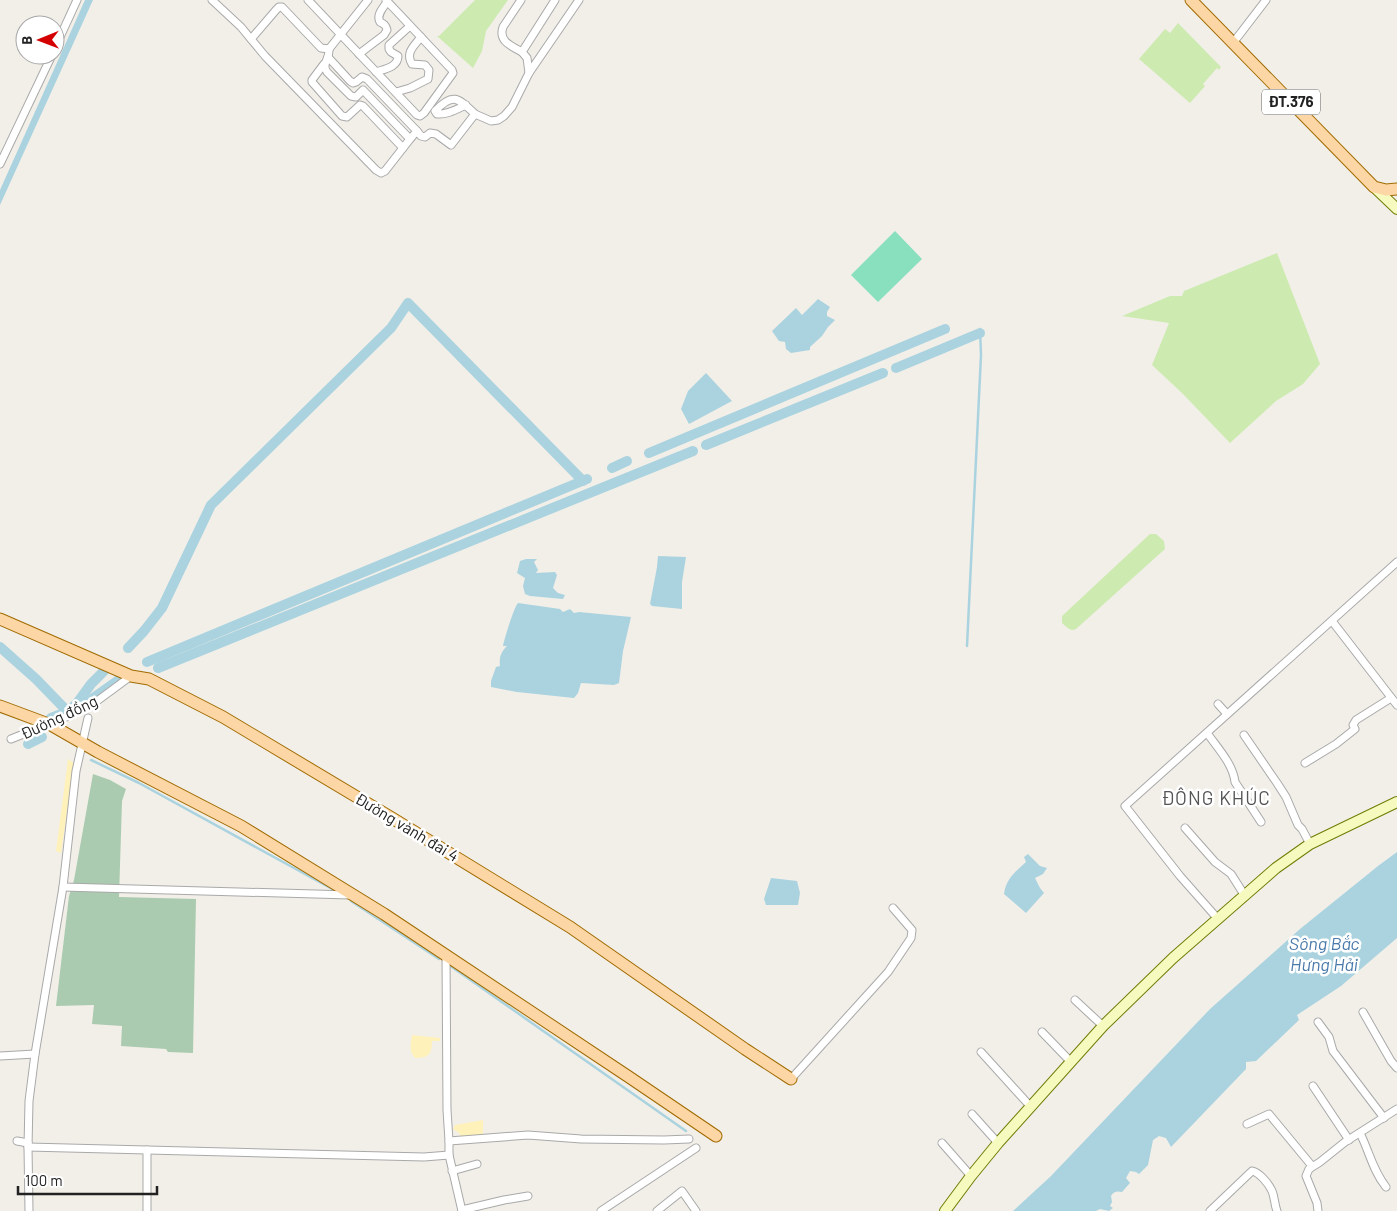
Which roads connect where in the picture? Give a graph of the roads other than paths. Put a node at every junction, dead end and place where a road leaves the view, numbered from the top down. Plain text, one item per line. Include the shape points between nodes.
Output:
1 (78, 0) edge
2 (212, 0) edge
3 (308, 0) edge
4 (368, 0) edge
5 (521, 0) edge
6 (555, 0) edge
7 (579, 0) edge
8 (1191, 0) edge
9 (1266, 0) edge
10 (386, 1) edge
11 (410, 26) junction
12 (65, 27) edge
13 (341, 35) junction
14 (421, 37) junction
15 (251, 39) junction
16 (1233, 43) junction
17 (522, 52) junction
18 (359, 54) junction
19 (327, 57) junction
20 (47, 65) edge
21 (376, 72) junction
22 (529, 73) junction
23 (396, 92) junction
24 (466, 106) dead end
25 (475, 114) junction
26 (417, 131) junction
27 (410, 139) junction
28 (403, 148) junction
29 (0, 164) edge
30 (1374, 187) junction
31 (1397, 189) edge
32 (1397, 209) edge
33 (1397, 562) edge
34 (0, 618) edge
35 (1332, 621) junction
36 (131, 676) junction
37 (1391, 698) junction
38 (1218, 704) dead end
39 (1397, 705) edge
40 (0, 706) edge
41 (1227, 714) junction
42 (88, 718) dead end
43 (48, 724) junction
44 (1207, 732) junction
45 (1244, 735) dead end
46 (11, 739) dead end
47 (83, 742) junction
48 (1305, 763) dead end
49 (1397, 802) edge
50 (1261, 822) dead end
51 (1185, 828) dead end
52 (1310, 844) junction
53 (63, 887) junction
54 (354, 895) junction
55 (1245, 896) junction
56 (893, 908) dead end
57 (1218, 919) junction
58 (446, 955) junction
59 (1075, 1000) dead end
60 (1364, 1012) dead end
61 (1318, 1022) dead end
62 (1102, 1026) junction
63 (1042, 1032) dead end
64 (980, 1052) dead end
65 (34, 1054) junction
66 (0, 1056) edge
67 (1071, 1062) junction
68 (1397, 1068) edge
69 (791, 1079) joint
70 (1313, 1086) dead end
71 (1031, 1107) junction
72 (1397, 1108) edge
73 (972, 1114) dead end
74 (1384, 1118) junction
75 (1247, 1124) dead end
76 (1360, 1133) junction
77 (716, 1136) dead end
78 (689, 1139) dead end
79 (1349, 1140) junction
80 (17, 1141) dead end
81 (449, 1141) junction
82 (942, 1142) dead end
83 (998, 1143) junction
84 (28, 1145) junction
85 (696, 1148) dead end
86 (147, 1150) junction
87 (449, 1155) junction
88 (477, 1164) dead end
89 (1312, 1166) junction
90 (452, 1171) junction
91 (971, 1176) junction
92 (1386, 1187) dead end
93 (528, 1196) dead end
94 (462, 1210) edge
95 (29, 1211) edge
96 (147, 1211) edge
97 (601, 1211) edge
98 (656, 1211) edge
99 (696, 1211) edge
100 (945, 1211) edge
101 (1210, 1211) edge
102 (1277, 1211) edge
103 (1318, 1211) edge

1 - 12 street
2 - 15 street
3 - 13 street
4 - 13 street
5 - 17 street via 502,31 502,38
6 - 17 street
7 - 22 street
8 - 16 main road, ĐT.376
9 - 16 street
10 - 11 street
10 - 18 street via 378,19 387,30
11 - 14 street
11 - 21 street via 389,45 390,52 398,56 396,63
13 - 18 street
13 - 19 street
14 - 23 street via 410,50 409,59 412,64 425,65 429,70 428,79
14 - 23 street via 453,73 420,116
15 - 19 street via 278,7 282,7
15 - 28 street via 380,173
16 - 30 main road, ĐT.376
17 - 22 street via 527,58
18 - 21 street
19 - 26 street via 353,83 365,77
19 - 27 street via 324,68 351,96 356,97 363,90
19 - 28 street via 312,82 342,116 347,117 360,105 363,106
20 - 29 street
21 - 23 street
22 - 25 street via 504,116 491,121
24 - 25 street
25 - 26 street via 451,145 436,134 430,133 425,137
26 - 27 street
27 - 28 street
30 - 31 main road
30 - 32 street
33 - 35 street
34 - 36 main road, Đường vành đai 4
35 - 37 street
35 - 41 street
36 - 43 street, Đường đồng via 93,704
36 - 69 main road, Đường vành đai 4 via 150,679 223,718 392,818 570,927
37 - 39 street
37 - 48 street via 1356,720 1355,729
38 - 41 street
40 - 43 main road
41 - 44 street
42 - 47 street
43 - 46 street, Đường đồng
43 - 47 main road
44 - 50 street
44 - 57 street via 1125,806
45 - 52 street via 1286,797
47 - 53 street via 76,771
47 - 54 main road via 241,826
49 - 52 street
51 - 55 street via 1215,862 1231,874
52 - 55 street
53 - 54 street
53 - 65 street
54 - 58 main road
55 - 57 street
56 - 69 street via 912,930 911,938 888,972
57 - 62 street
58 - 77 main road
58 - 81 street
59 - 62 street
60 - 68 street
61 - 74 street via 1329,1037 1333,1051
62 - 67 street
63 - 67 street
64 - 71 street
65 - 66 street
65 - 84 street
67 - 71 street
70 - 79 street
71 - 83 street
72 - 74 street
73 - 83 street
74 - 76 street
75 - 89 street via 1269,1114
76 - 79 street
76 - 92 street via 1374,1169
78 - 81 street via 581,1139 528,1135
79 - 89 street
80 - 84 street
81 - 87 street
82 - 91 street
83 - 91 street
84 - 86 street
84 - 95 street
85 - 97 street
86 - 87 street
86 - 96 street
87 - 90 street
88 - 90 street
89 - 103 street via 1306,1176
90 - 94 street
91 - 100 street
93 - 94 street
98 - 99 street via 682,1192
101 - 102 street via 1252,1172 1272,1189

